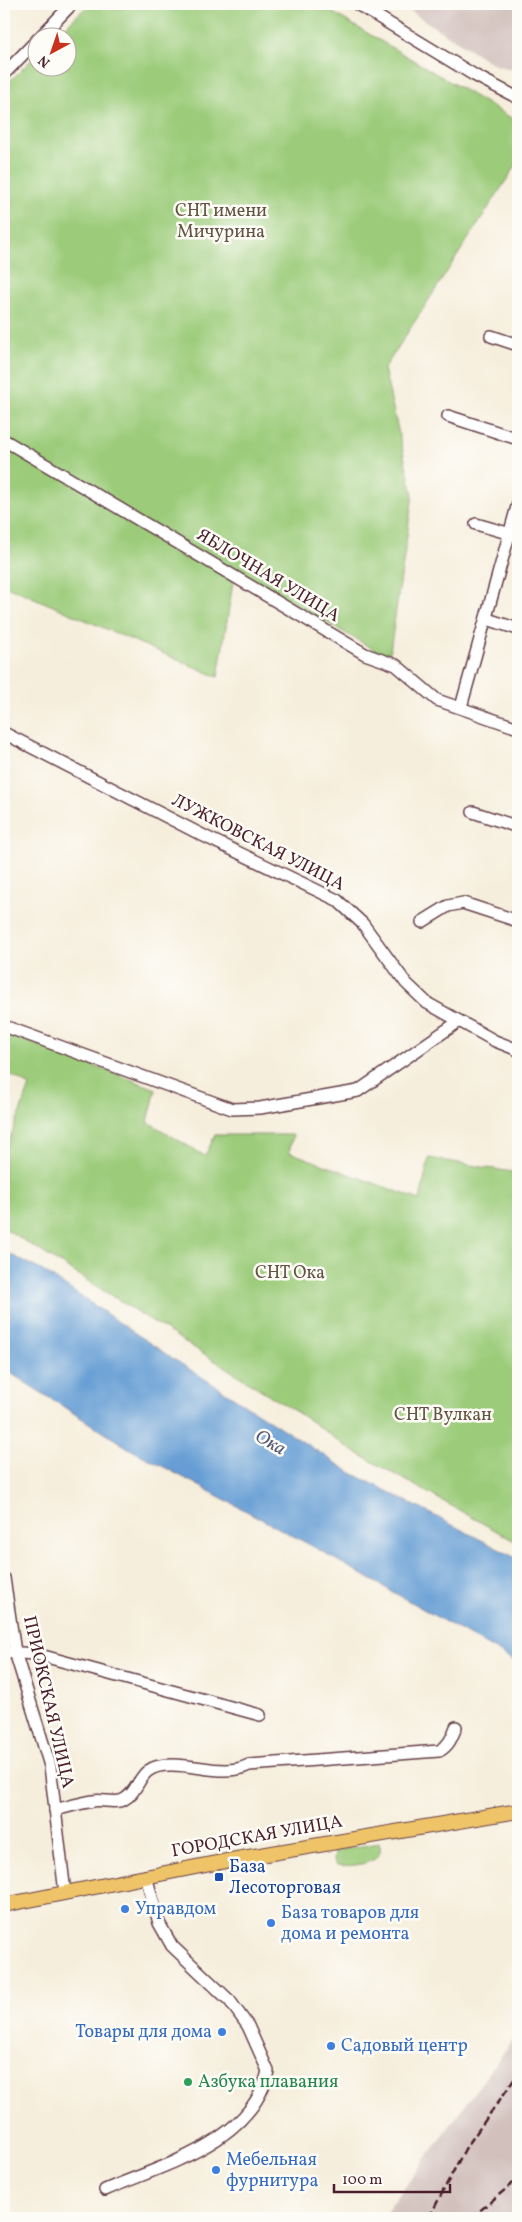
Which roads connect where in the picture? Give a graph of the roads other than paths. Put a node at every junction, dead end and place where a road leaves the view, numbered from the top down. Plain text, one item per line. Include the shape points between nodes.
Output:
1 (72, 4) edge
2 (356, 4) edge
3 (48, 28) edge
4 (28, 49) edge
5 (4, 74) edge
6 (518, 98) edge
7 (491, 336) dead end
8 (518, 345) edge
9 (448, 416) dead end
10 (518, 439) edge
11 (4, 440) edge
12 (518, 503) edge
13 (476, 524) dead end
14 (514, 535) edge
15 (487, 619) junction
16 (518, 629) edge
17 (461, 708) junction
18 (518, 728) edge
19 (4, 733) edge
20 (473, 812) dead end
21 (518, 827) edge
22 (518, 920) edge
23 (422, 922) dead end
24 (458, 1022) junction
25 (4, 1026) edge
26 (518, 1050) edge
27 (4, 1578) edge
28 (9, 1652) edge
29 (260, 1716) dead end
30 (456, 1727) dead end
31 (55, 1810) junction
32 (516, 1813) edge
33 (146, 1876) junction
34 (65, 1893) junction
35 (4, 1906) edge
36 (105, 2190) dead end

1 - 3 street
2 - 6 street
4 - 5 street
7 - 8 street
9 - 10 street
11 - 17 street, ЯБЛОЧНАЯ УЛИЦА via 365,654 396,665 437,700
12 - 14 street
13 - 14 street
14 - 15 street
15 - 16 street
15 - 17 street
17 - 18 street, ЯБЛОЧНАЯ УЛИЦА
19 - 24 street, ЛУЖКОВСКАЯ УЛИЦА via 337,900 363,924 406,983 427,1003
20 - 21 street
22 - 23 street via 464,903 448,906
24 - 25 street via 358,1091 260,1108 232,1109
24 - 26 street, ЛУЖКОВСКАЯ УЛИЦА
27 - 28 street, ПРИОКСКАЯ УЛИЦА
28 - 29 street via 36,1654
28 - 31 street, ПРИОКСКАЯ УЛИЦА via 50,1766
30 - 31 street via 451,1741 439,1751 249,1764 237,1771 169,1765 154,1767 121,1801 94,1800
31 - 34 street, ПРИОКСКАЯ УЛИЦА
32 - 33 main road, ГОРОДСКАЯ УЛИЦА
33 - 34 main road, ГОРОДСКАЯ УЛИЦА
33 - 36 street via 160,1923 172,1946 230,2001 248,2026 268,2071 257,2100 233,2129 191,2153
34 - 35 main road, ГОРОДСКАЯ УЛИЦА

